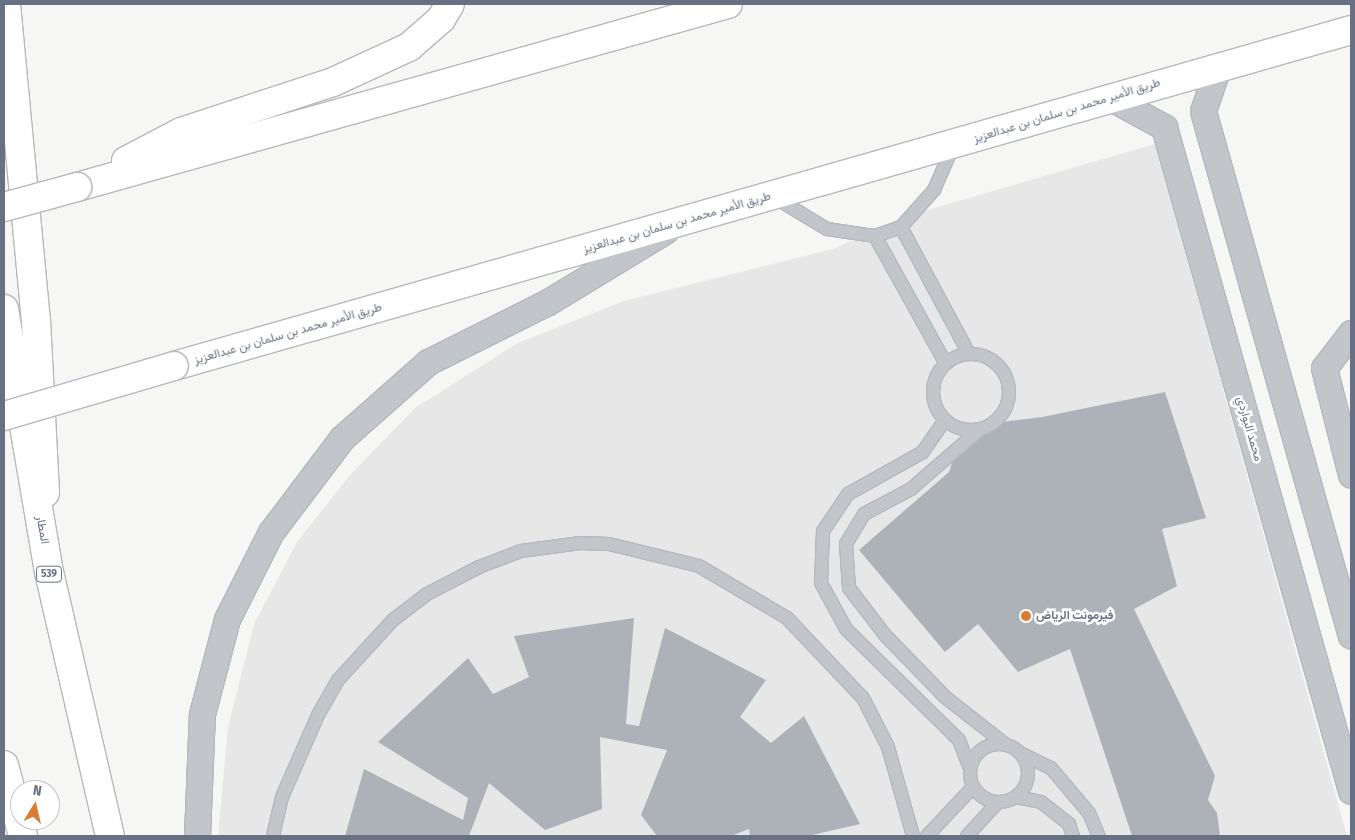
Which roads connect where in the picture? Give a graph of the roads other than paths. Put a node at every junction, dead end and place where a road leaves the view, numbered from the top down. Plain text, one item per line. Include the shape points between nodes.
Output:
1 (6, 4) edge
2 (450, 4) edge
3 (728, 4) edge
4 (1351, 30) edge
5 (1218, 67) junction
6 (1109, 97) junction
7 (954, 144) junction
8 (76, 187) junction
9 (772, 196) junction
10 (4, 207) edge
11 (680, 222) junction
12 (901, 227) junction
13 (875, 236) junction
14 (4, 309) edge
15 (1351, 333) edge
16 (969, 354) junction
17 (946, 364) junction
18 (4, 416) edge
19 (945, 420) junction
20 (980, 429) junction
21 (1351, 475) edge
22 (49, 572) junction
23 (1351, 636) edge
24 (1005, 744) junction
25 (1022, 754) junction
26 (4, 765) edge
27 (970, 769) junction
28 (4, 778) edge
29 (973, 788) junction
30 (1351, 791) edge
31 (1016, 797) junction
32 (998, 802) junction
33 (14, 836) edge
34 (23, 836) edge
35 (111, 836) edge
36 (197, 836) edge
37 (273, 836) edge
38 (913, 836) edge
39 (927, 836) edge
40 (967, 836) edge
41 (1073, 836) edge
42 (1099, 836) edge

1 - 22 main road via 36,320
2 - 8 main road via 441,19 408,47 333,82 181,132
3 - 8 main road
4 - 5 main road, طريق الأمير محمد بن سلمان بن عبدالعزيز
5 - 6 main road, طريق الأمير محمد بن سلمان بن عبدالعزيز
5 - 23 street via 1203,111
6 - 7 main road, طريق الأمير محمد بن سلمان بن عبدالعزيز
6 - 30 street, محمد البواردي via 1164,127
7 - 9 main road, طريق الأمير محمد بن سلمان بن عبدالعزيز
7 - 12 lane via 934,190
8 - 10 main road, bridge
9 - 11 main road, طريق الأمير محمد بن سلمان بن عبدالعزيز
9 - 13 lane via 827,229
11 - 18 main road, طريق الأمير محمد بن سلمان بن عبدالعزيز, bridge
11 - 36 street via 548,302 428,362 342,438 271,532 227,619 202,714
12 - 13 lane
12 - 16 lane
13 - 17 lane
14 - 22 main road, المطار / 539
15 - 21 street via 1324,368
16 - 17 lane
16 - 20 lane via 992,361 1007,381 1004,411
17 - 19 lane via 938,374 934,398
19 - 20 lane via 967,430
19 - 27 lane via 923,452 848,494 823,531 822,583 846,629 958,740
20 - 24 lane via 911,489 864,514 846,544 849,588 885,635 945,697
22 - 35 main road, المطار / 539
24 - 25 lane
24 - 27 lane via 986,746
25 - 31 lane via 1027,782
25 - 42 lane via 1051,768 1089,813
26 - 34 main road
27 - 29 lane
28 - 33 main road
29 - 32 lane
29 - 39 lane
31 - 32 lane
31 - 41 lane via 1041,802 1069,824
32 - 40 lane
37 - 38 lane via 282,797 318,715 338,680 393,620 427,594 479,567 521,551 580,543 609,544 699,566 787,618 863,698 888,747

